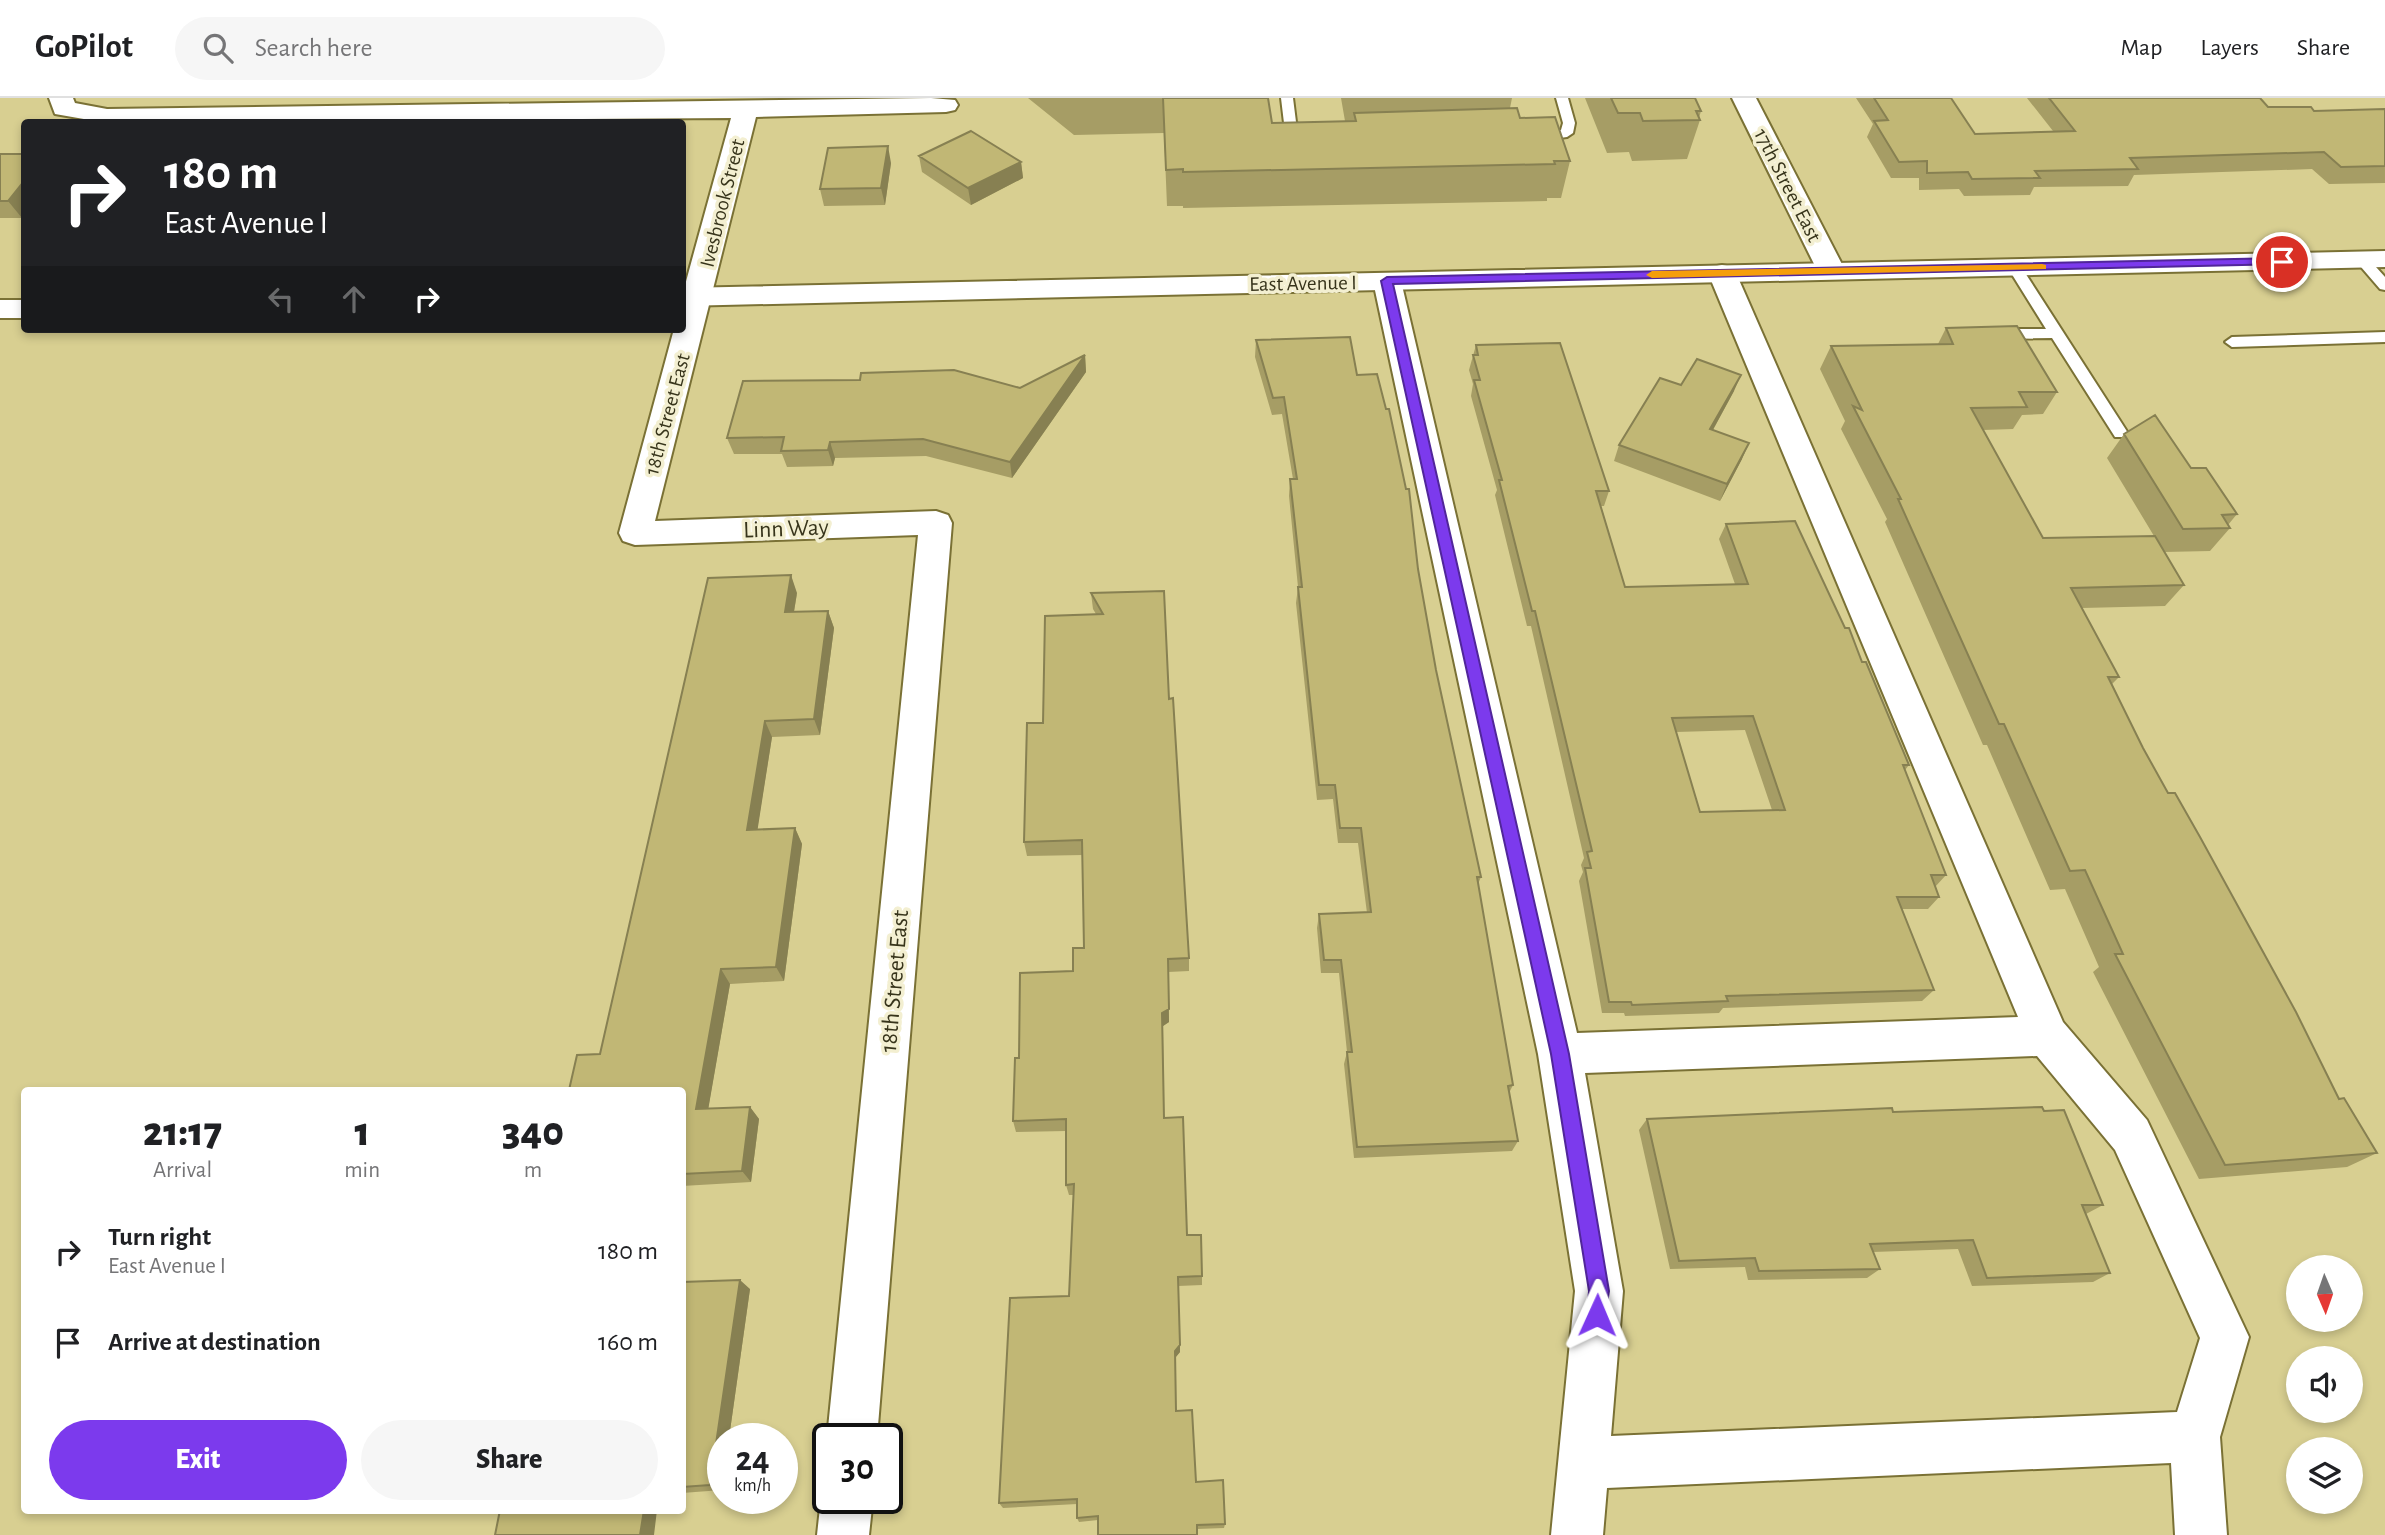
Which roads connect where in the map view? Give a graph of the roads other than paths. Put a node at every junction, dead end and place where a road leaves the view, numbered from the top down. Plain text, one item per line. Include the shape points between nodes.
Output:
1 (61, 98) edge
2 (1287, 98) edge
3 (1562, 98) edge
4 (1744, 98) edge
5 (477, 105) edge
6 (946, 105) dead end
7 (745, 110) junction
8 (1517, 140) edge
9 (1324, 143) edge
10 (2374, 260) edge
11 (2015, 268) junction
12 (1832, 272) junction
13 (1722, 273) junction
14 (1387, 281) junction
15 (2385, 286) edge
16 (690, 296) edge
17 (0, 309) edge
18 (21, 309) edge
19 (686, 313) edge
20 (681, 333) edge
21 (2057, 333) junction
22 (1979, 334) edge
23 (2385, 337) edge
24 (2232, 342) dead end
25 (2120, 433) dead end
26 (936, 523) joint
27 (635, 533) joint
28 (2047, 1036) junction
29 (1560, 1054) junction
30 (853, 1423) edge
31 (2195, 1437) junction
32 (1585, 1463) junction
33 (845, 1514) edge
34 (843, 1535) edge
35 (1577, 1535) edge
36 (2201, 1535) edge

1 - 5 street via 64,109 107,116
2 - 9 lane via 1290,123 1300,137
3 - 8 lane via 1567,132
4 - 12 street, 17th Street East
5 - 7 street
6 - 7 street
7 - 16 street, Ivesbrook Street
10 - 11 street, East Avenue I
10 - 15 lane
11 - 12 street, East Avenue I
11 - 21 lane
12 - 13 street, East Avenue I
13 - 14 street, East Avenue I
13 - 28 street
14 - 16 street, East Avenue I
14 - 29 street
16 - 19 street, 18th Street East
17 - 18 street
20 - 27 street, 18th Street East
21 - 22 lane
21 - 25 lane
23 - 24 lane
26 - 27 street, Linn Way
26 - 30 street, 18th Street East
28 - 29 street
28 - 31 street via 2131,1135 2225,1337
29 - 32 street via 1599,1291
31 - 32 street
31 - 36 street
32 - 35 street
33 - 34 street

